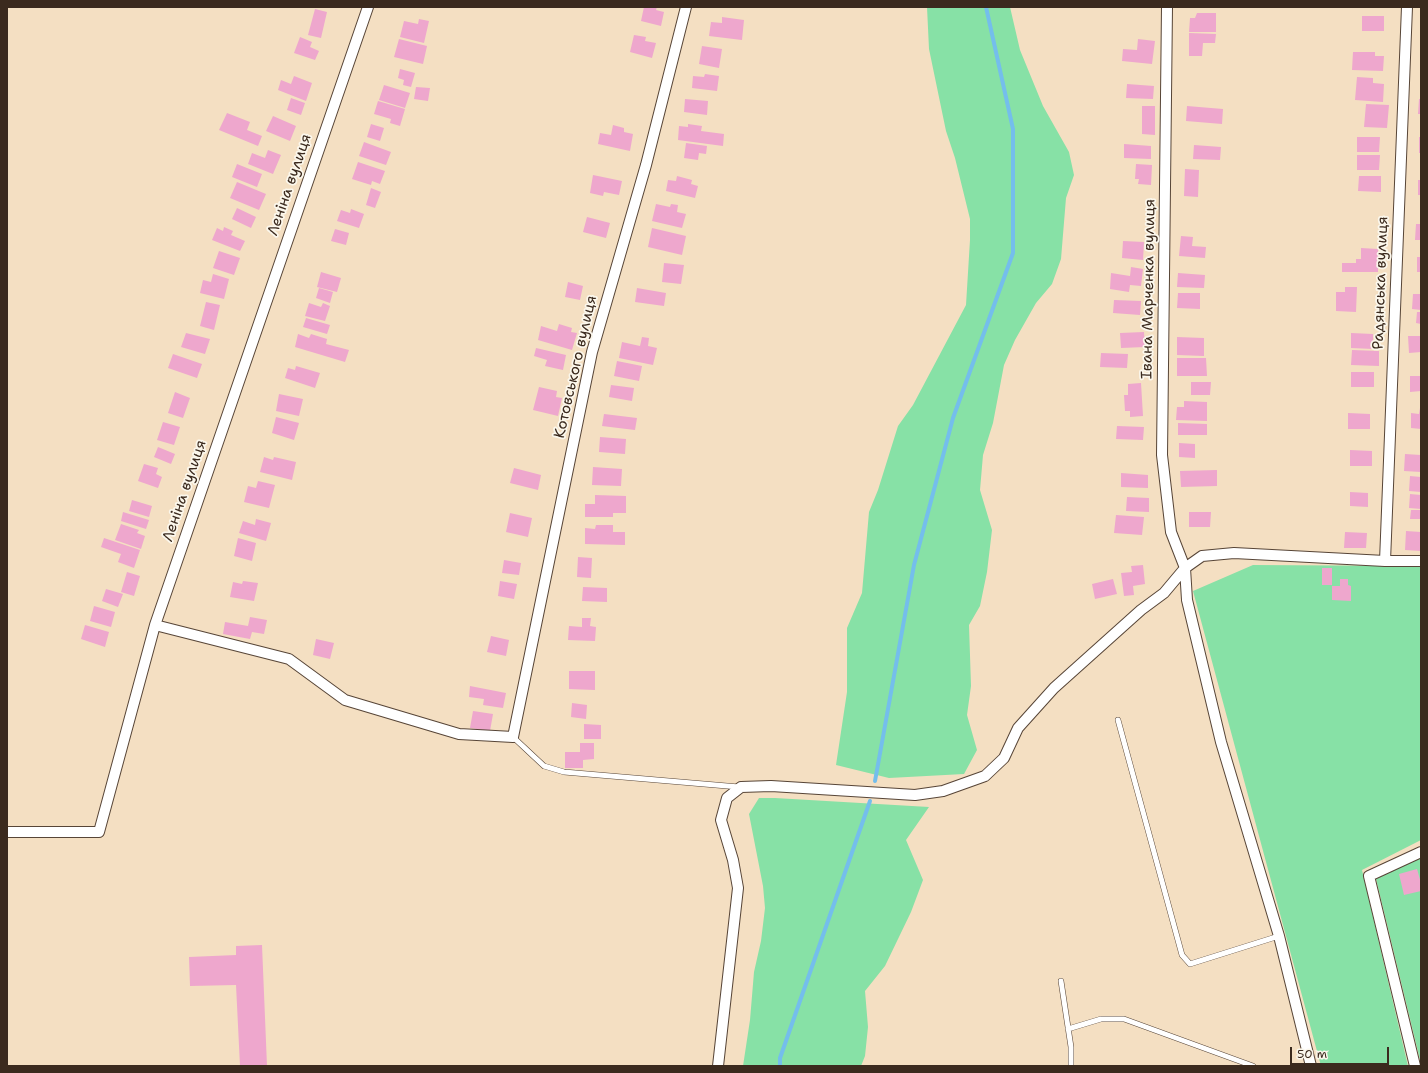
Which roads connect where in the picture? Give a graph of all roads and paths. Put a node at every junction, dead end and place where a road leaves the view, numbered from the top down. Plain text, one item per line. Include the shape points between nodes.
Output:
1 (368, 7) edge
2 (686, 7) edge
3 (1168, 7) edge
4 (1407, 7) edge
5 (1385, 561) junction
6 (1421, 561) edge
7 (1185, 568) junction
8 (155, 625) junction
9 (1118, 720) dead end
10 (513, 737) junction
11 (741, 787) junction
12 (7, 832) edge
13 (1421, 852) edge
14 (1279, 936) junction
15 (1060, 981) dead end
16 (1068, 1029) junction
17 (718, 1066) edge
18 (1071, 1066) edge
19 (1253, 1066) edge
20 (1311, 1066) edge
21 (1415, 1066) edge

1 - 8 street, Леніна вулиця
2 - 10 street, Котовського вулиця via 646,165 592,352
3 - 7 street, Івана Марченка вулиця via 1162,455 1172,532
4 - 5 street, Радянська вулиця
5 - 6 street
5 - 7 street via 1234,553 1202,556
7 - 11 street via 1164,593 1141,610 1054,688 1018,728 1004,758 985,776 943,791 915,795 771,786
7 - 14 street, Івана Марченка вулиця via 1187,600 1221,742
8 - 10 street via 289,659 345,700 458,734
8 - 12 street, Леніна вулиця via 99,832
9 - 14 lane via 1182,955 1190,964
10 - 11 lane via 544,766 564,772
11 - 17 street via 727,798 721,820 738,888
13 - 21 street via 1369,876
14 - 20 street, Івана Марченка вулиця
15 - 16 lane
16 - 18 lane
16 - 19 lane via 1101,1019 1124,1018

